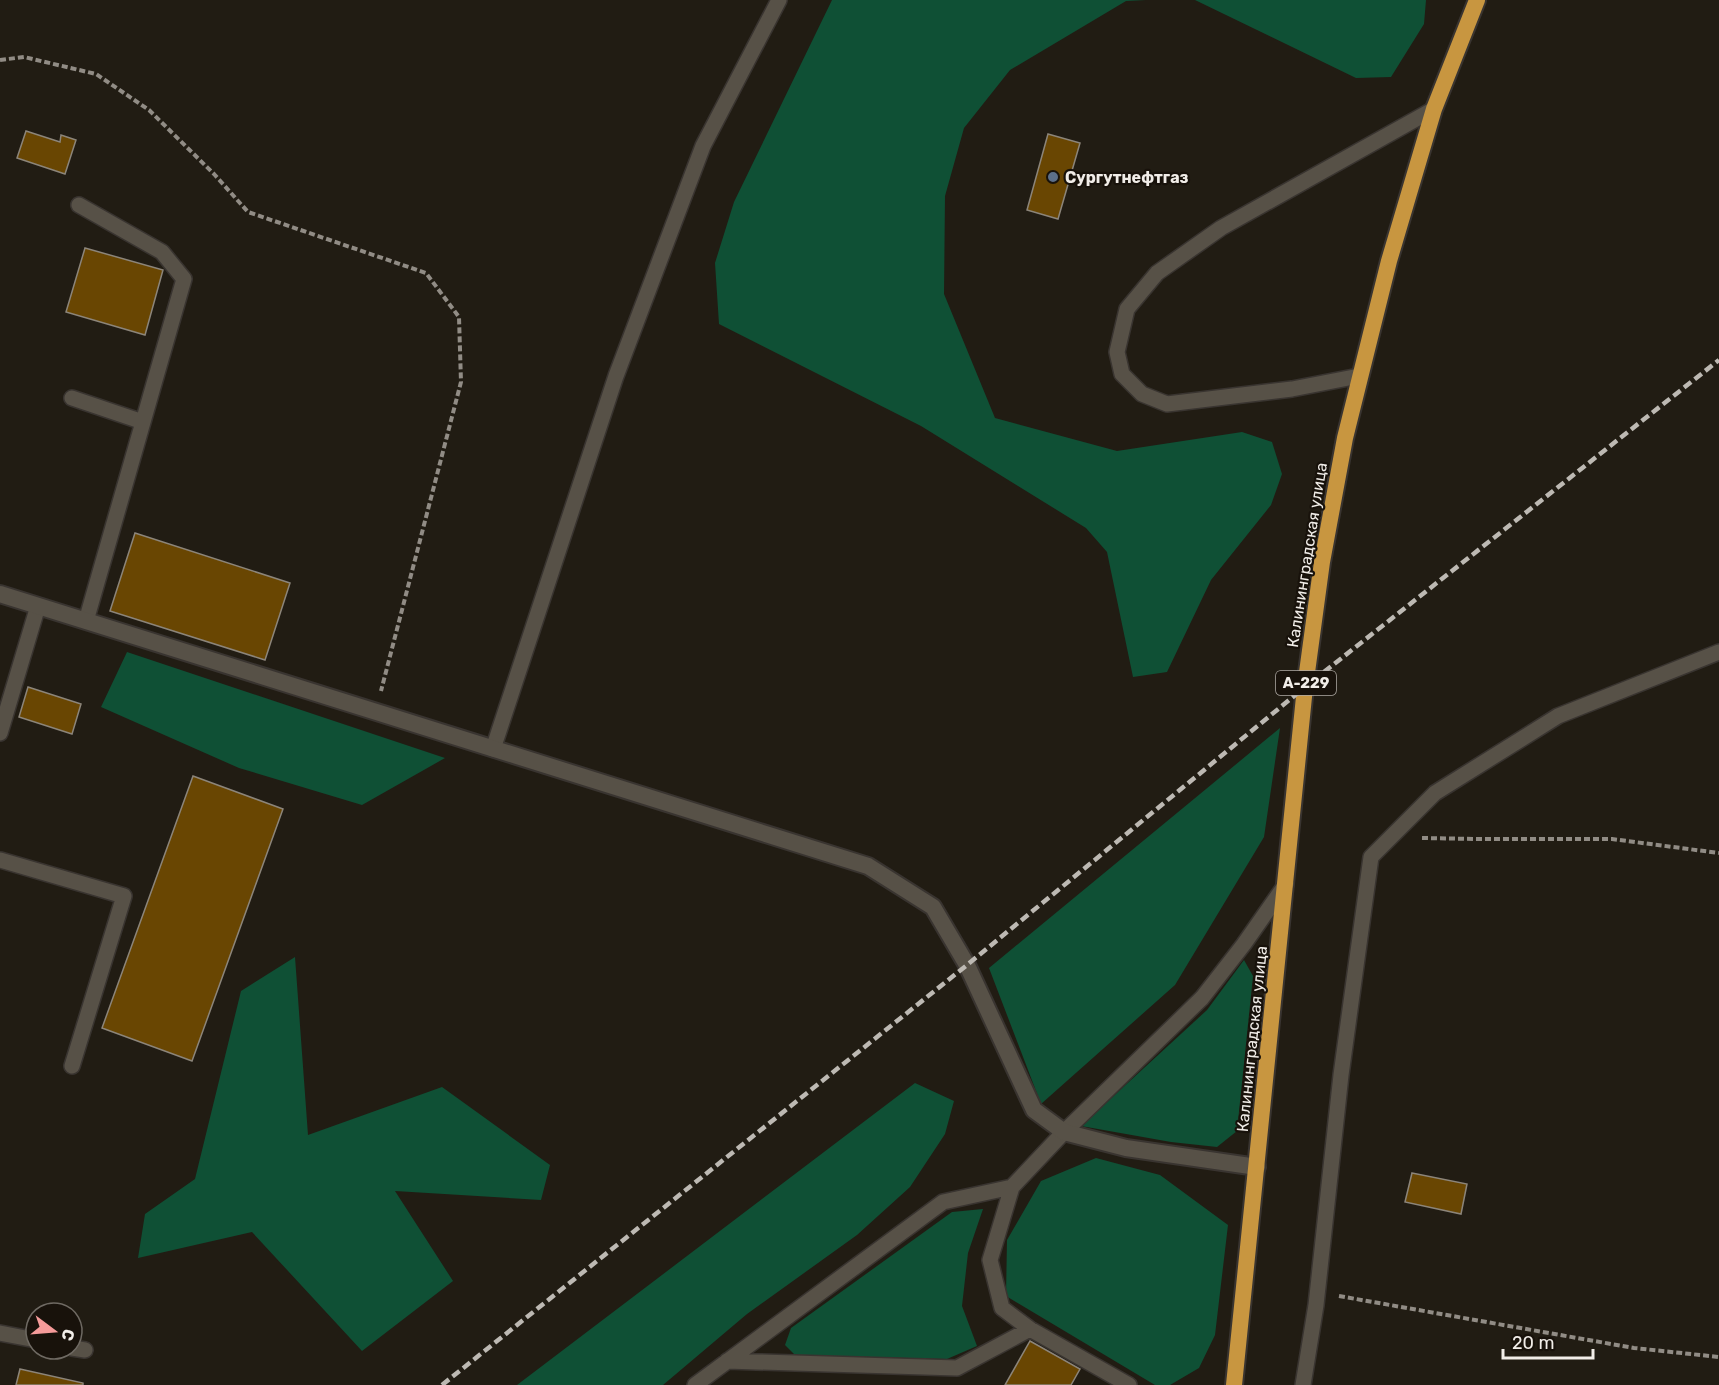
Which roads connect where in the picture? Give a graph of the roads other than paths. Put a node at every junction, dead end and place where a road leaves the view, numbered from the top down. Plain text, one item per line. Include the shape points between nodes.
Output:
1 (779, 0) edge
2 (1477, 0) edge
3 (1434, 110) junction
4 (79, 205) dead end
5 (1359, 376) junction
6 (72, 398) dead end
7 (143, 422) junction
8 (0, 594) edge
9 (38, 606) junction
10 (86, 621) junction
11 (1719, 652) edge
12 (0, 733) edge
13 (493, 749) junction
14 (0, 860) edge
15 (1286, 884) junction
16 (72, 1066) dead end
17 (1064, 1132) junction
18 (1257, 1167) junction
19 (1012, 1186) junction
20 (1030, 1329) junction
21 (0, 1333) edge
22 (24, 1338) edge
23 (727, 1361) junction
24 (1232, 1384) edge
25 (695, 1385) edge
26 (1128, 1385) edge
27 (1303, 1385) edge

1 - 13 lane via 703,146 616,376
2 - 3 highway, Калининградская улица / А-229
3 - 5 highway, Калининградская улица / А-229
3 - 5 lane via 1221,228 1157,273 1127,309 1117,352 1122,374 1142,394 1167,404 1292,389
4 - 7 lane via 162,252 184,279
5 - 15 highway, Калининградская улица / А-229 via 1322,561
6 - 7 lane
7 - 10 lane
8 - 9 street
9 - 10 street
9 - 12 lane
10 - 13 street
11 - 27 lane via 1558,716 1435,793 1371,857
13 - 17 street via 868,866 933,907 966,965 1034,1110
14 - 16 lane via 124,896
15 - 17 lane via 1202,998
15 - 18 highway, Калининградская улица / А-229
17 - 18 street via 1126,1148
17 - 19 lane
18 - 24 highway, Калининградская улица / А-229
19 - 20 lane via 990,1260 1002,1308
19 - 23 lane via 943,1202
20 - 23 lane via 957,1368
20 - 26 lane
21 - 22 lane
23 - 25 lane

